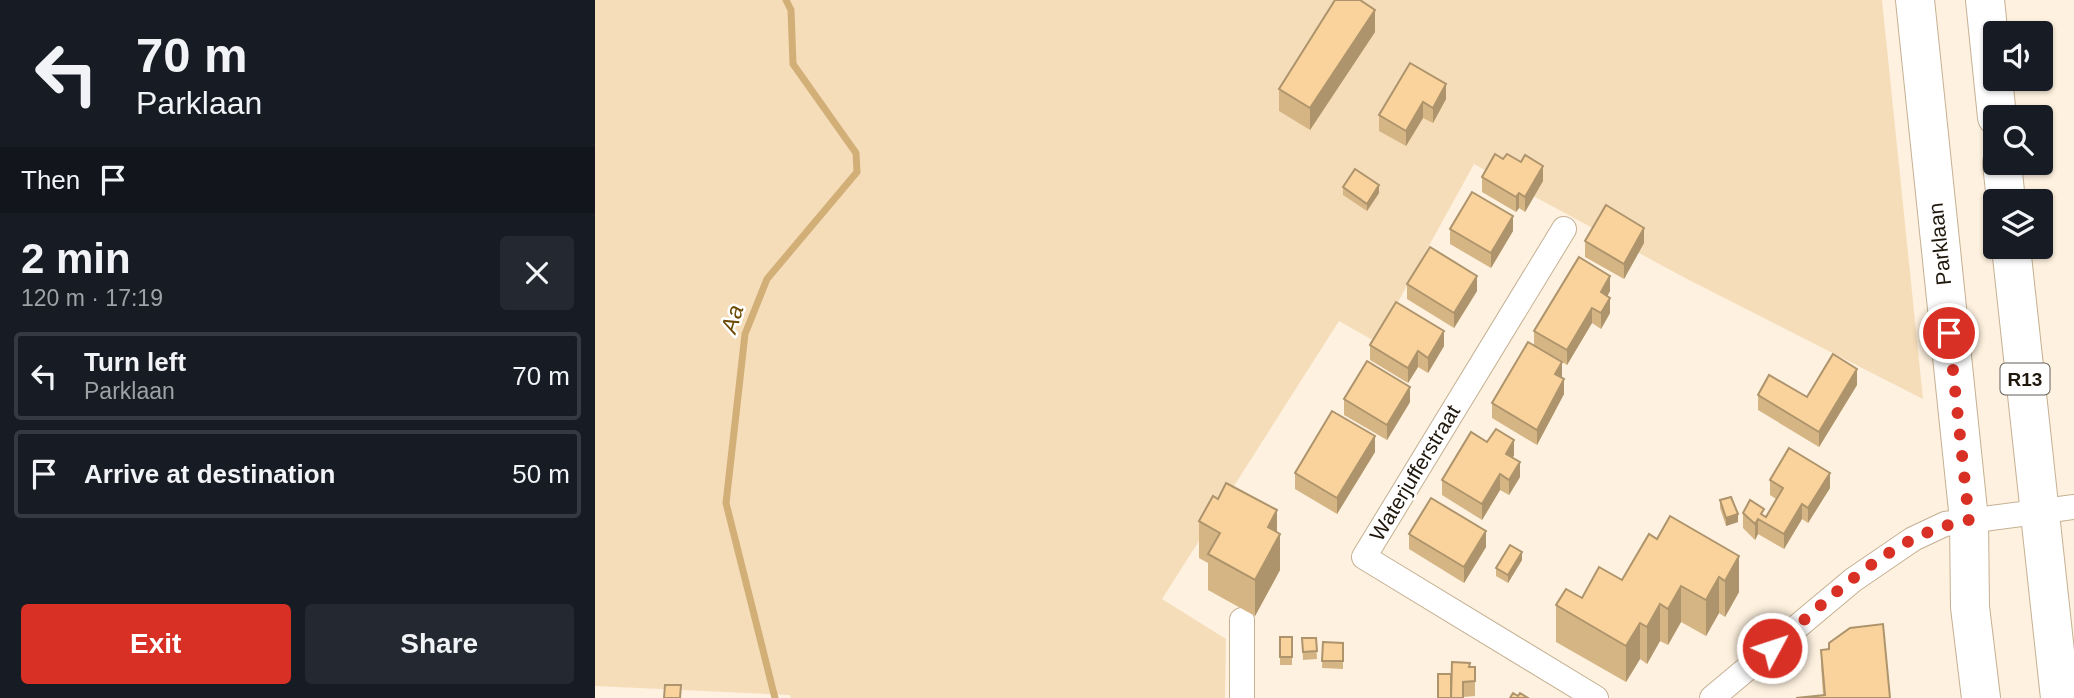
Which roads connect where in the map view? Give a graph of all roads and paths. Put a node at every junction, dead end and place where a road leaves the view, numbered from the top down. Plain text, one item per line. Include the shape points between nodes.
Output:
1 (1915, 0) edge
2 (1985, 0) edge
3 (1996, 105) edge
4 (1564, 229) dead end
5 (2013, 259) edge
6 (2057, 509) edge
7 (1969, 520) junction
8 (1242, 620) dead end
9 (1241, 698) edge
10 (1596, 698) edge
11 (1712, 698) edge
12 (1981, 698) edge
13 (2060, 698) edge

1 - 7 main road, Parklaan
2 - 3 main road
4 - 10 street, Waterjufferstraat via 1364,557
5 - 6 main road, R13
6 - 7 street
6 - 13 main road, R13
7 - 11 street via 1924,533 1873,564
7 - 12 main road, Parklaan via 1971,607
8 - 9 street

